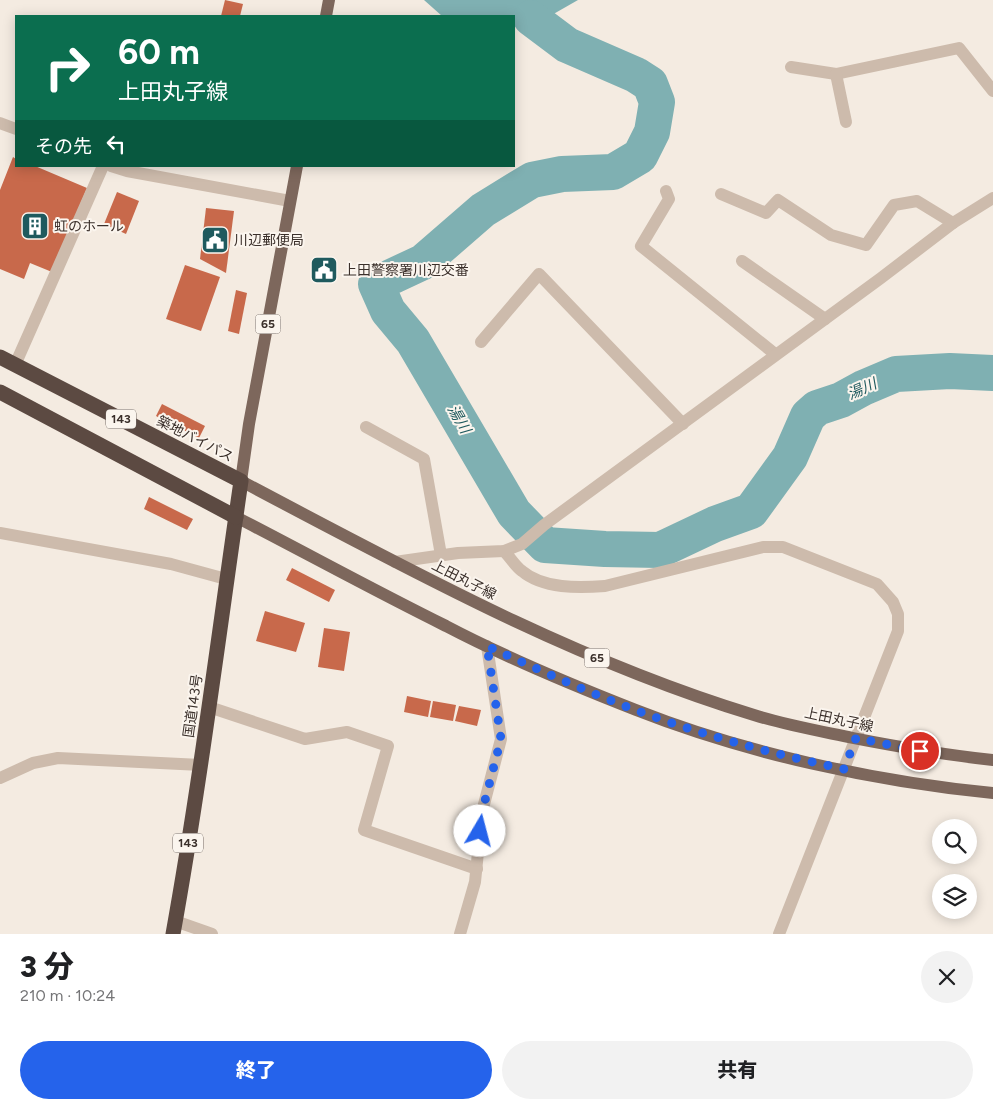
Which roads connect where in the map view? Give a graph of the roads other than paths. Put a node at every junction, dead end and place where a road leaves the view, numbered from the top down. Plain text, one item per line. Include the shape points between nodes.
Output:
1 (329, 0) edge
2 (326, 15) edge
3 (791, 66) dead end
4 (836, 74) junction
5 (993, 91) edge
6 (846, 122) dead end
7 (0, 123) edge
8 (15, 129) edge
9 (103, 167) edge
10 (114, 167) edge
11 (297, 167) edge
12 (666, 191) dead end
13 (721, 194) dead end
14 (993, 198) edge
15 (290, 201) junction
16 (953, 223) junction
17 (742, 261) dead end
18 (825, 319) junction
19 (480, 342) dead end
20 (775, 354) junction
21 (0, 357) edge
22 (15, 365) junction
23 (1, 394) edge
24 (683, 424) junction
25 (366, 427) dead end
26 (241, 481) junction
27 (236, 516) junction
28 (0, 533) edge
29 (504, 550) junction
30 (441, 555) junction
31 (395, 562) junction
32 (226, 579) junction
33 (487, 646) junction
34 (210, 707) junction
35 (856, 738) junction
36 (993, 760) edge
37 (201, 765) junction
38 (844, 769) junction
39 (0, 778) edge
40 (987, 792) edge
41 (477, 869) junction
42 (174, 927) edge
43 (212, 934) edge
44 (460, 934) edge
45 (779, 934) edge

1 - 2 main road
3 - 4 street
4 - 5 street via 959,48
4 - 6 street
7 - 8 street
9 - 22 street
10 - 15 street
11 - 15 main road, 65
12 - 20 street via 669,199 641,246
13 - 16 street via 766,213 778,200 831,235 866,245 894,205 917,201
14 - 16 street
15 - 26 main road, 65
16 - 18 street
17 - 18 street
18 - 20 street
19 - 24 street via 539,274
20 - 24 street
21 - 22 highway, 築地バイパス / 143
22 - 26 highway, 築地バイパス / 143
23 - 27 highway, 143
24 - 29 street via 522,544
25 - 30 street via 424,459
26 - 27 highway, 国道143号 / 143
26 - 31 main road, 上田丸子線 / 65
27 - 32 highway, 国道143号 / 143
27 - 33 main road, 65
28 - 32 street via 171,564
29 - 30 street
29 - 35 street via 523,572 545,583 579,588 604,586 763,547 784,547 876,584 893,602 898,614 898,631
30 - 31 street
31 - 35 main road, 上田丸子線 / 65 via 526,627 628,671 756,715
32 - 34 highway, 国道143号 / 143
33 - 38 main road, 65 via 677,725 777,754
33 - 41 street via 501,739 482,812
34 - 37 highway, 国道143号 / 143
34 - 41 street via 305,739 347,732 388,746 364,830
35 - 36 main road, 上田丸子線 / 65 via 920,751
35 - 38 street
37 - 39 street via 58,758 33,763
37 - 42 highway, 国道143号 / 143
38 - 40 main road, 65
38 - 45 street
41 - 44 street
42 - 43 street

